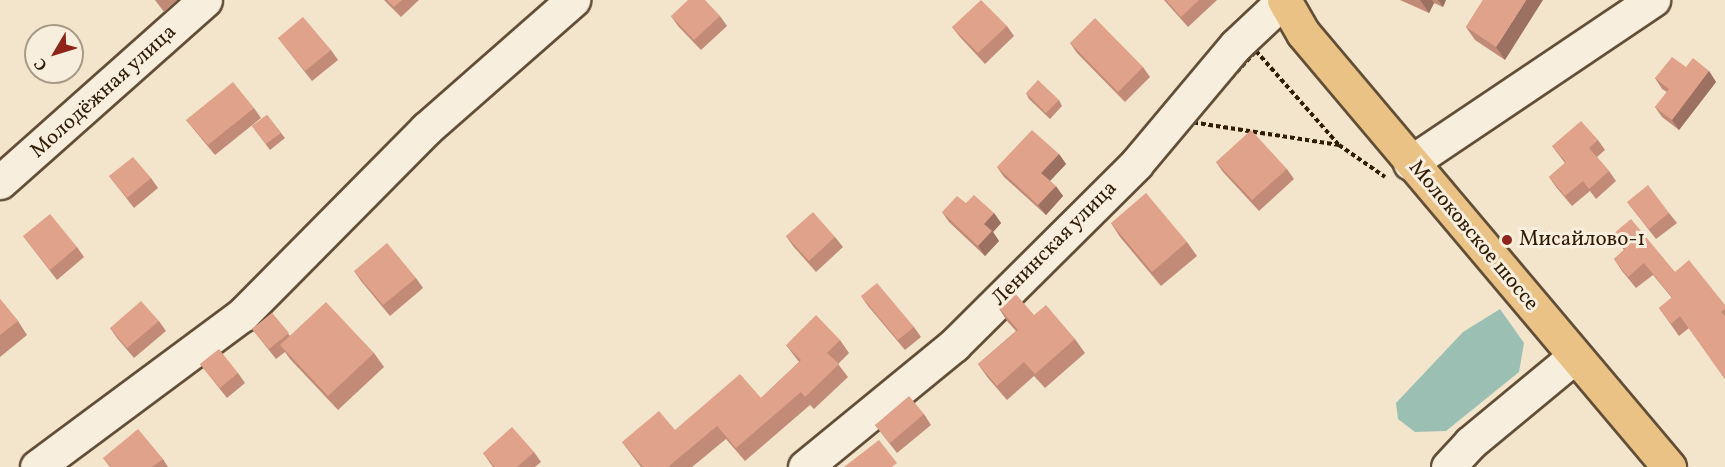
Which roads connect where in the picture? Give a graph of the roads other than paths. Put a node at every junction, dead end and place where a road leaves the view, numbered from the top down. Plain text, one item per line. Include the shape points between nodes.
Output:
1 (205, 0) edge
2 (573, 0) edge
3 (1284, 0) edge
4 (1653, 0) edge
5 (1410, 162) junction
6 (0, 182) edge
7 (1575, 356) junction
8 (37, 467) edge
9 (805, 467) edge
10 (1448, 467) edge
11 (1669, 467) edge

1 - 6 street, Молодёжная улица
2 - 8 street via 426,129 242,315
3 - 5 main road, Молоковское шоссе via 1303,33
3 - 9 street, Ленинская улица via 1236,45 1136,164 954,345
4 - 5 street
5 - 7 main road, Молоковское шоссе
7 - 10 street via 1470,443
7 - 11 main road, Молоковское шоссе

